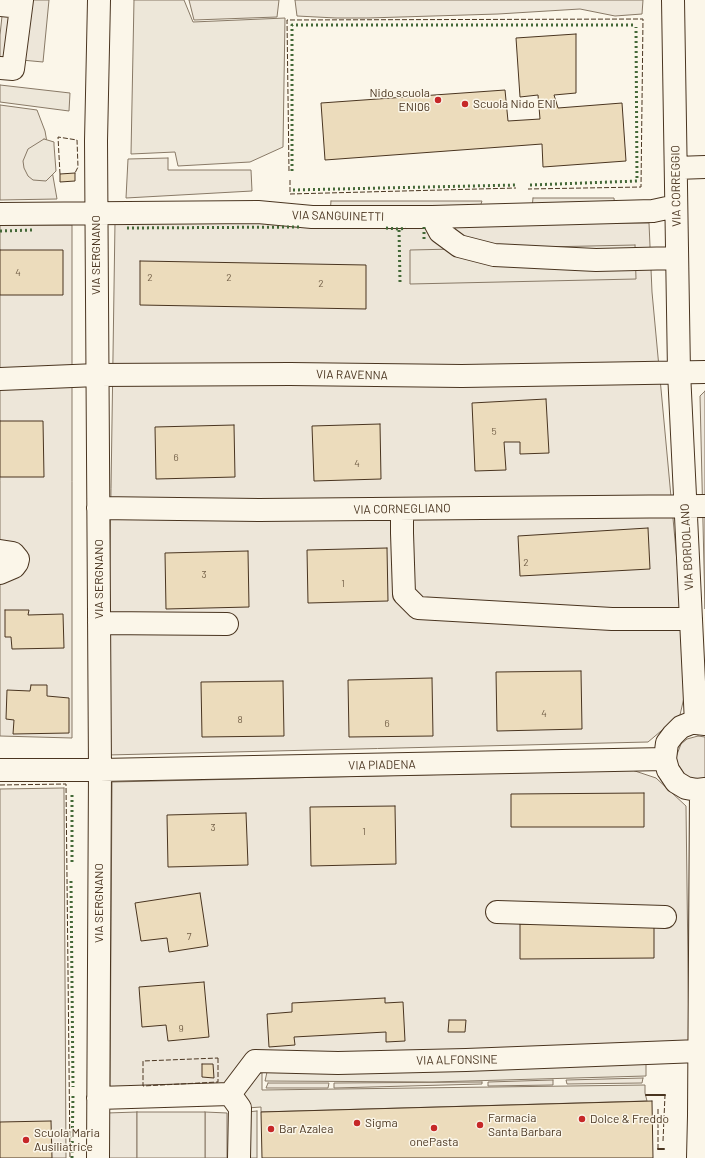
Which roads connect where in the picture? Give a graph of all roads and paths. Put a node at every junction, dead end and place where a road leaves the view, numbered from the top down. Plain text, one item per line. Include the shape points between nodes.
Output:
1 (99, 0) edge
2 (673, 0) edge
3 (14, 4) edge
4 (0, 68) edge
5 (705, 167) edge
6 (676, 168) junction
7 (676, 206) junction
8 (96, 213) junction
9 (0, 214) edge
10 (432, 217) junction
11 (677, 258) junction
12 (678, 372) junction
13 (705, 372) edge
14 (97, 375) junction
15 (0, 379) edge
16 (695, 506) edge
17 (98, 508) junction
18 (402, 509) junction
19 (0, 552) edge
20 (0, 573) edge
21 (691, 619) junction
22 (99, 623) junction
23 (227, 624) dead end
24 (699, 653) edge
25 (701, 723) edge
26 (665, 759) junction
27 (0, 770) edge
28 (100, 770) junction
29 (703, 789) edge
30 (497, 912) dead end
31 (665, 917) dead end
32 (700, 1051) junction
33 (230, 1094) junction
34 (98, 1098) junction
35 (98, 1158) edge
36 (239, 1158) edge
37 (698, 1158) edge

1 - 8 street, VIA SERGNANO
2 - 6 street, VIA CORREGGIO
3 - 4 street via 13,70
5 - 6 street
6 - 7 street, VIA CORREGGIO
7 - 10 street, VIA SANGUINETTI via 653,211
7 - 11 street, VIA CORREGGIO
8 - 9 street, VIA SANGUINETTI
8 - 10 street, VIA SANGUINETTI via 258,212 312,217
8 - 14 street, VIA SERGNANO
10 - 11 street via 440,232 459,246 494,256 596,260
11 - 12 street, VIA CORREGGIO
12 - 13 street, VIA RAVENNA
12 - 14 street, VIA RAVENNA via 462,376
12 - 16 street, VIA BORDOLANO
14 - 15 street, VIA RAVENNA
14 - 17 street, VIA SERGNANO
16 - 18 street, VIA CORNEGLIANO
16 - 21 street, VIA BORDOLANO
17 - 18 street, VIA CORNEGLIANO
17 - 22 street, VIA SERGNANO
18 - 21 street via 404,594 418,608 612,619
19 - 20 street via 13,553 18,559 14,567
21 - 24 street, VIA BORDOLANO
22 - 23 street
22 - 28 street, VIA SERGNANO
24 - 25 street, VIA BORDOLANO
25 - 26 street via 691,723 673,735 667,743
26 - 28 street, VIA PIADENA
26 - 29 street via 668,770 676,782 686,788
27 - 28 street, VIA PIADENA
28 - 34 street, VIA SERGNANO
29 - 32 street
30 - 31 street
32 - 33 street, VIA ALFONSINE via 338,1063 255,1061
32 - 37 street
33 - 34 street
33 - 36 street via 240,1108
34 - 35 street, VIA SERGNANO

